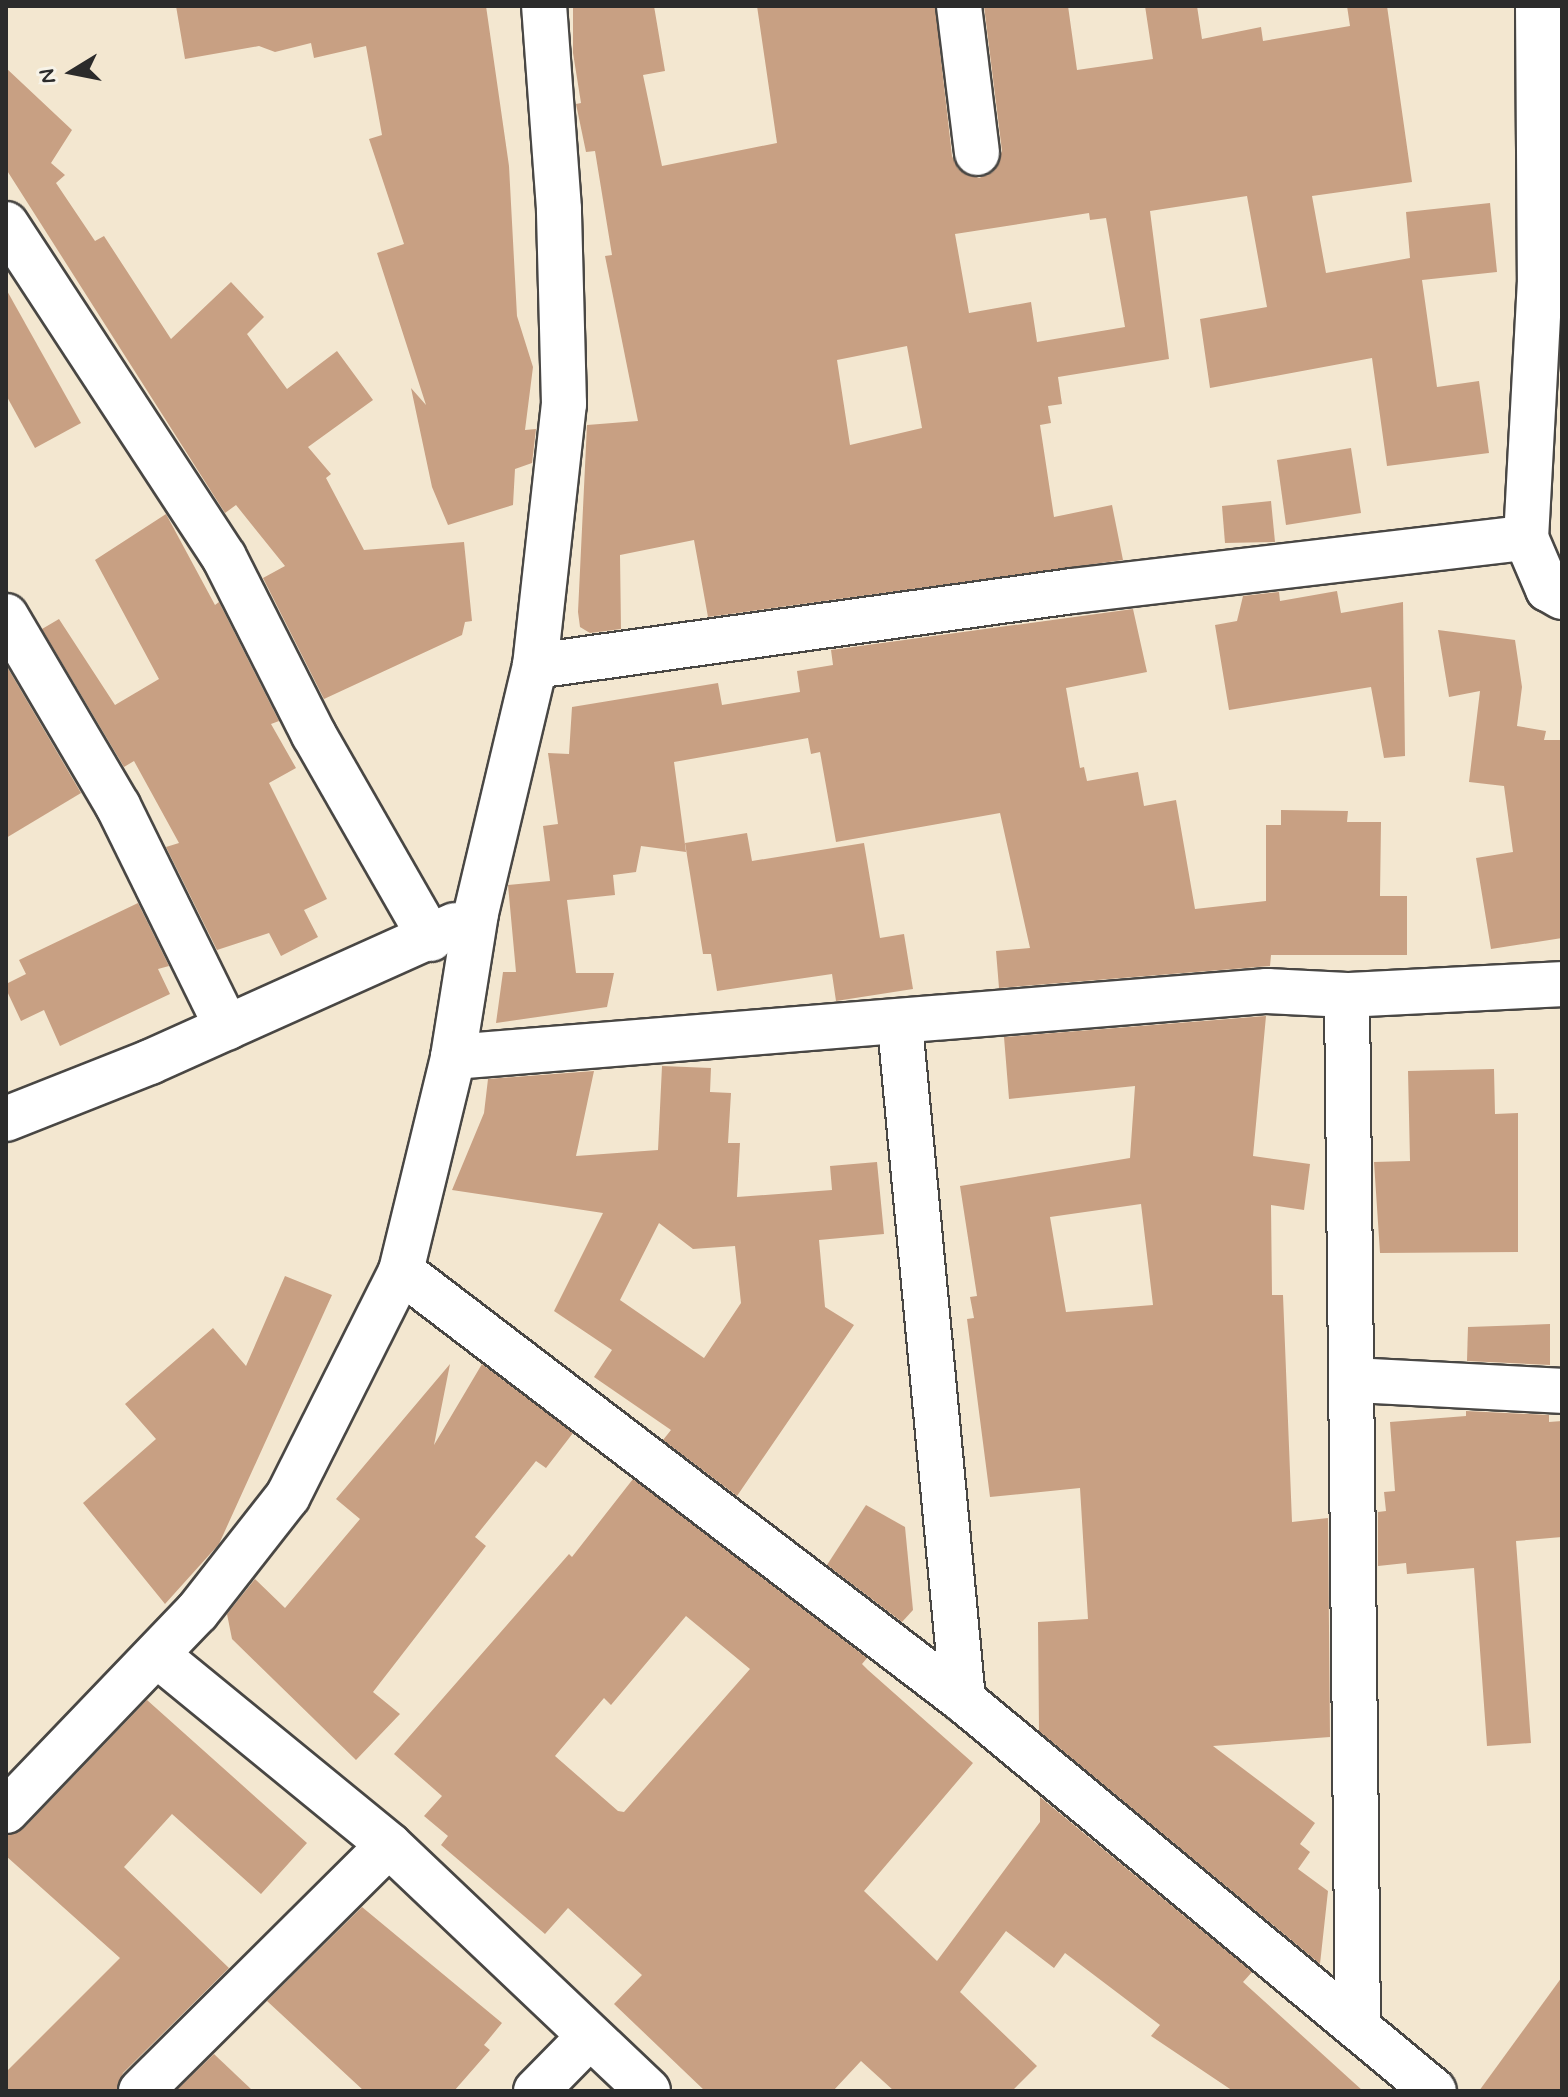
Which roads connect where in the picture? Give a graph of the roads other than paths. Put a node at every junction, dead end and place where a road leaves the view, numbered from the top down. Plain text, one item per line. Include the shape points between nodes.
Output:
1 (544, 6) edge
2 (959, 6) edge
3 (1538, 6) edge
4 (977, 153) dead end
5 (6, 224) edge
6 (1526, 538) junction
7 (1562, 597) edge
8 (6, 616) edge
9 (535, 666) junction
10 (476, 913) junction
11 (431, 939) junction
12 (1562, 984) edge
13 (1347, 995) junction
14 (900, 1025) junction
15 (227, 1028) junction
16 (453, 1057) junction
17 (6, 1119) edge
18 (401, 1271) junction
19 (1354, 1380) junction
20 (1562, 1391) edge
21 (157, 1655) junction
22 (963, 1700) junction
23 (6, 1811) edge
24 (389, 1845) junction
25 (1358, 2027) junction
26 (588, 2038) junction
27 (141, 2091) edge
28 (536, 2091) edge
29 (648, 2091) edge
30 (1434, 2091) edge

1 - 9 street via 559,209 564,404
2 - 4 street
3 - 6 street via 1540,280
5 - 11 street via 224,557 314,735
6 - 7 street via 1548,589
6 - 9 street via 1072,591
8 - 15 street via 118,806
9 - 10 street
10 - 11 street
10 - 16 street
11 - 15 street
12 - 13 street
13 - 14 street via 1267,991
13 - 19 street
14 - 16 street
14 - 22 street
15 - 17 street
16 - 18 street
18 - 21 street via 288,1496
18 - 22 street
19 - 20 street
19 - 25 street
21 - 23 street
21 - 24 street
22 - 25 street
24 - 26 street
24 - 27 street
25 - 30 street
26 - 28 street
26 - 29 street

